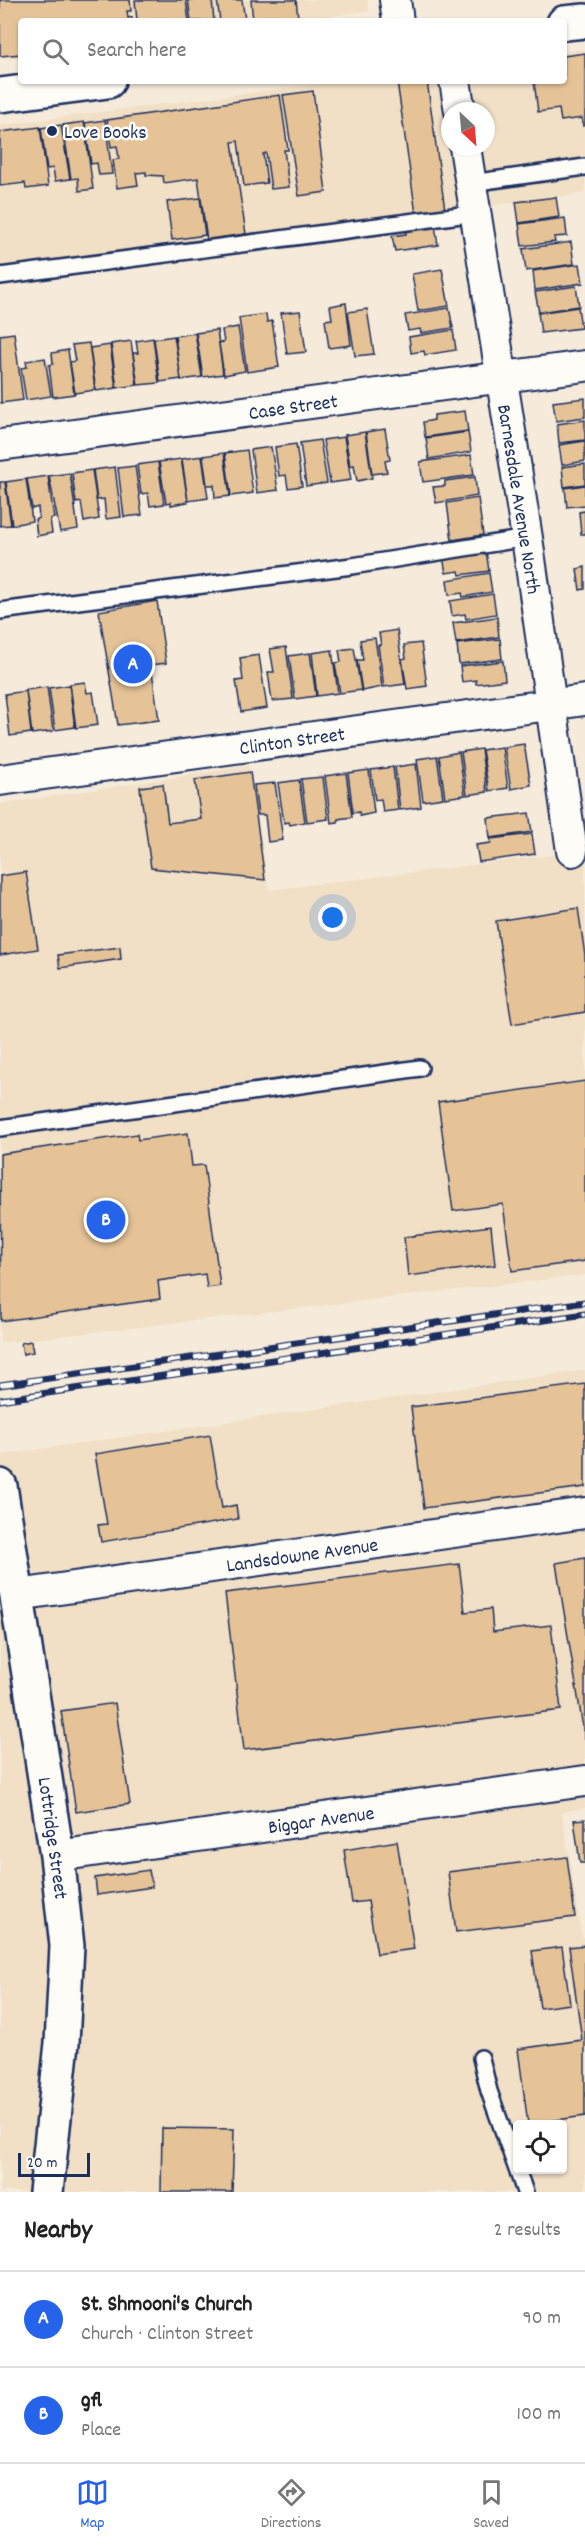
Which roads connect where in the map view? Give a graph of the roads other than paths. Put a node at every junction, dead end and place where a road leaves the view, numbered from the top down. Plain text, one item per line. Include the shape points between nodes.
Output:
1 (395, 0) edge
2 (398, 18) edge
3 (585, 21) edge
4 (567, 23) edge
5 (85, 84) edge
6 (456, 84) edge
7 (0, 95) edge
8 (458, 102) edge
9 (466, 156) edge
10 (585, 167) edge
11 (471, 183) junction
12 (476, 213) junction
13 (0, 276) edge
14 (585, 366) edge
15 (501, 378) junction
16 (0, 445) edge
17 (527, 538) junction
18 (0, 611) edge
19 (585, 700) edge
20 (551, 704) junction
21 (0, 780) edge
22 (572, 851) dead end
23 (420, 1068) dead end
24 (0, 1128) edge
25 (0, 1486) edge
26 (585, 1513) edge
27 (18, 1595) junction
28 (585, 1781) edge
29 (57, 1856) junction
30 (481, 2058) dead end
31 (46, 2192) edge
32 (525, 2192) edge

1 - 2 street
3 - 4 street
5 - 7 street
6 - 8 street
9 - 11 street, Barnesdale Avenue North
10 - 11 lane
11 - 12 street, Barnesdale Avenue North
12 - 13 lane
12 - 15 street, Barnesdale Avenue North
14 - 15 street, Case Street
15 - 16 street, Case Street
15 - 17 street, Barnesdale Avenue North
17 - 18 lane via 352,566
17 - 20 street, Barnesdale Avenue North
19 - 20 street, Clinton Street
20 - 21 street, Clinton Street
20 - 22 street, Barnesdale Avenue North
23 - 24 lane
25 - 27 street, Lottridge Street
26 - 27 street, Landsdowne Avenue
27 - 29 street, Lottridge Street
28 - 29 street, Biggar Avenue
29 - 31 street, Lottridge Street via 67,1946 62,2043
30 - 32 lane

